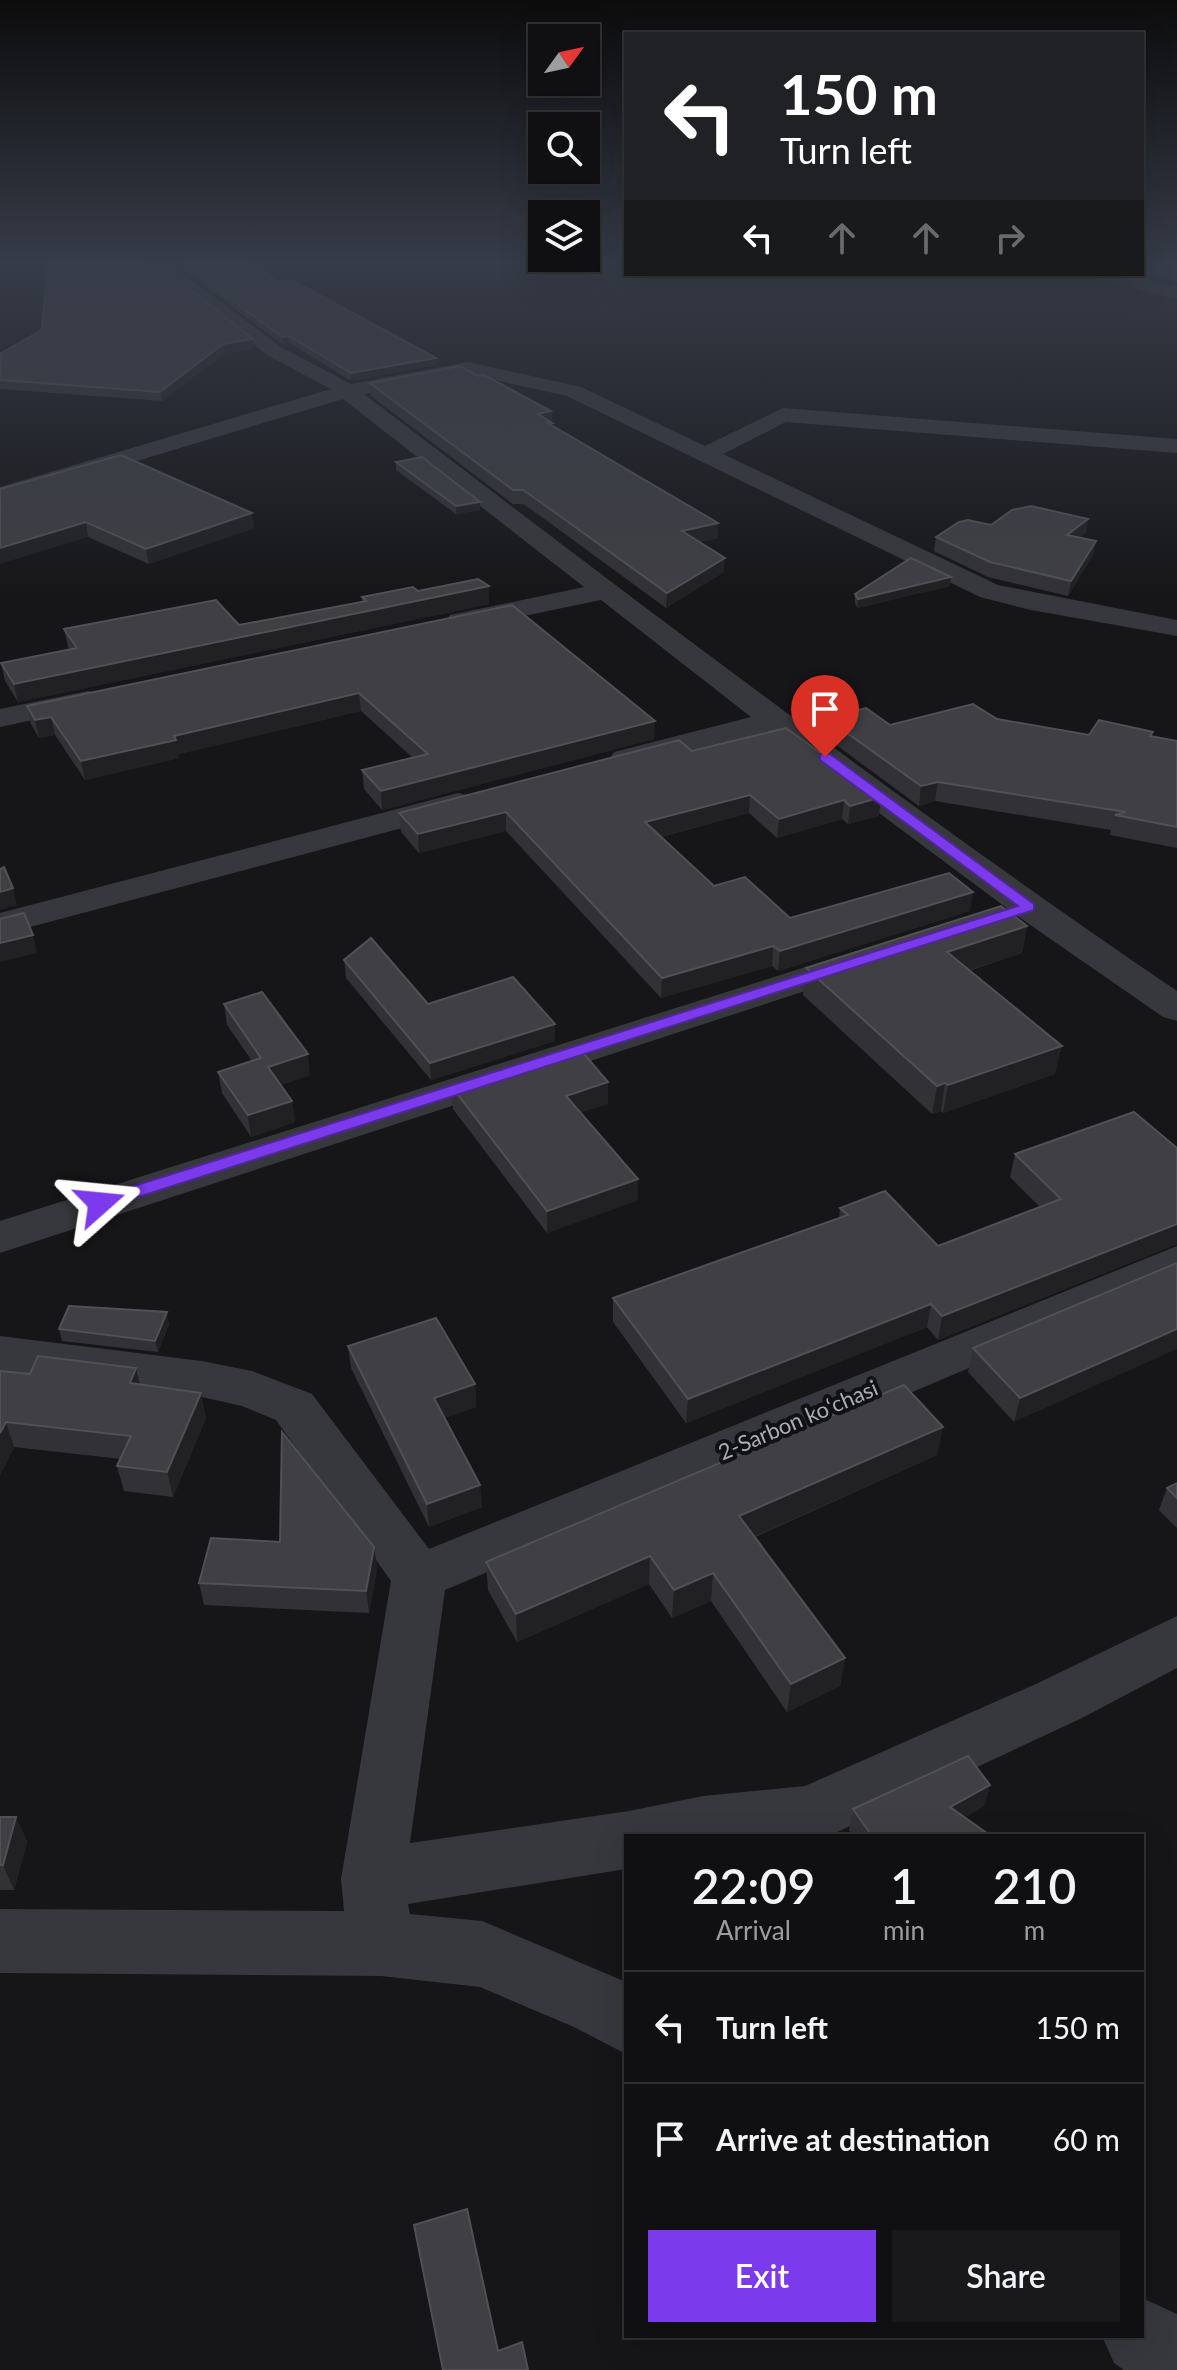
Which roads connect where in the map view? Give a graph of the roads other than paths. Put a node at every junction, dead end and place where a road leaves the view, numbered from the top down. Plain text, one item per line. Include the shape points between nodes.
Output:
1 (320, 374) edge
2 (439, 374) edge
3 (494, 374) edge
4 (347, 391) junction
5 (1177, 446) edge
6 (706, 454) junction
7 (0, 495) edge
8 (603, 591) junction
9 (433, 627) edge
10 (1177, 628) edge
11 (108, 695) edge
12 (0, 718) edge
13 (774, 720) junction
14 (592, 768) edge
15 (486, 796) edge
16 (1029, 907) junction
17 (983, 921) edge
18 (0, 924) edge
19 (892, 951) edge
20 (1177, 1009) edge
21 (0, 1238) edge
22 (1177, 1262) edge
23 (0, 1354) edge
24 (419, 1577) junction
25 (1177, 1640) edge
26 (651, 1834) edge
27 (624, 1839) edge
28 (373, 1879) junction
29 (0, 1941) edge
30 (381, 1944) junction
31 (624, 2019) edge
32 (1144, 2338) edge
33 (1177, 2358) edge

1 - 4 street
2 - 4 street
3 - 6 street via 574,391
4 - 7 street
4 - 8 street
5 - 6 street via 783,415
6 - 10 street via 989,591
8 - 9 street
8 - 13 street
11 - 12 street
13 - 14 street
13 - 16 street
15 - 18 street
16 - 17 street
16 - 20 street
19 - 21 street
22 - 24 street, 2-Sarbon koʻchasi
23 - 24 street via 202,1379 252,1390 294,1407
24 - 28 street
25 - 26 street via 1059,1701 809,1815
27 - 28 street
28 - 30 street
29 - 30 street
30 - 31 street via 482,1954
32 - 33 street

